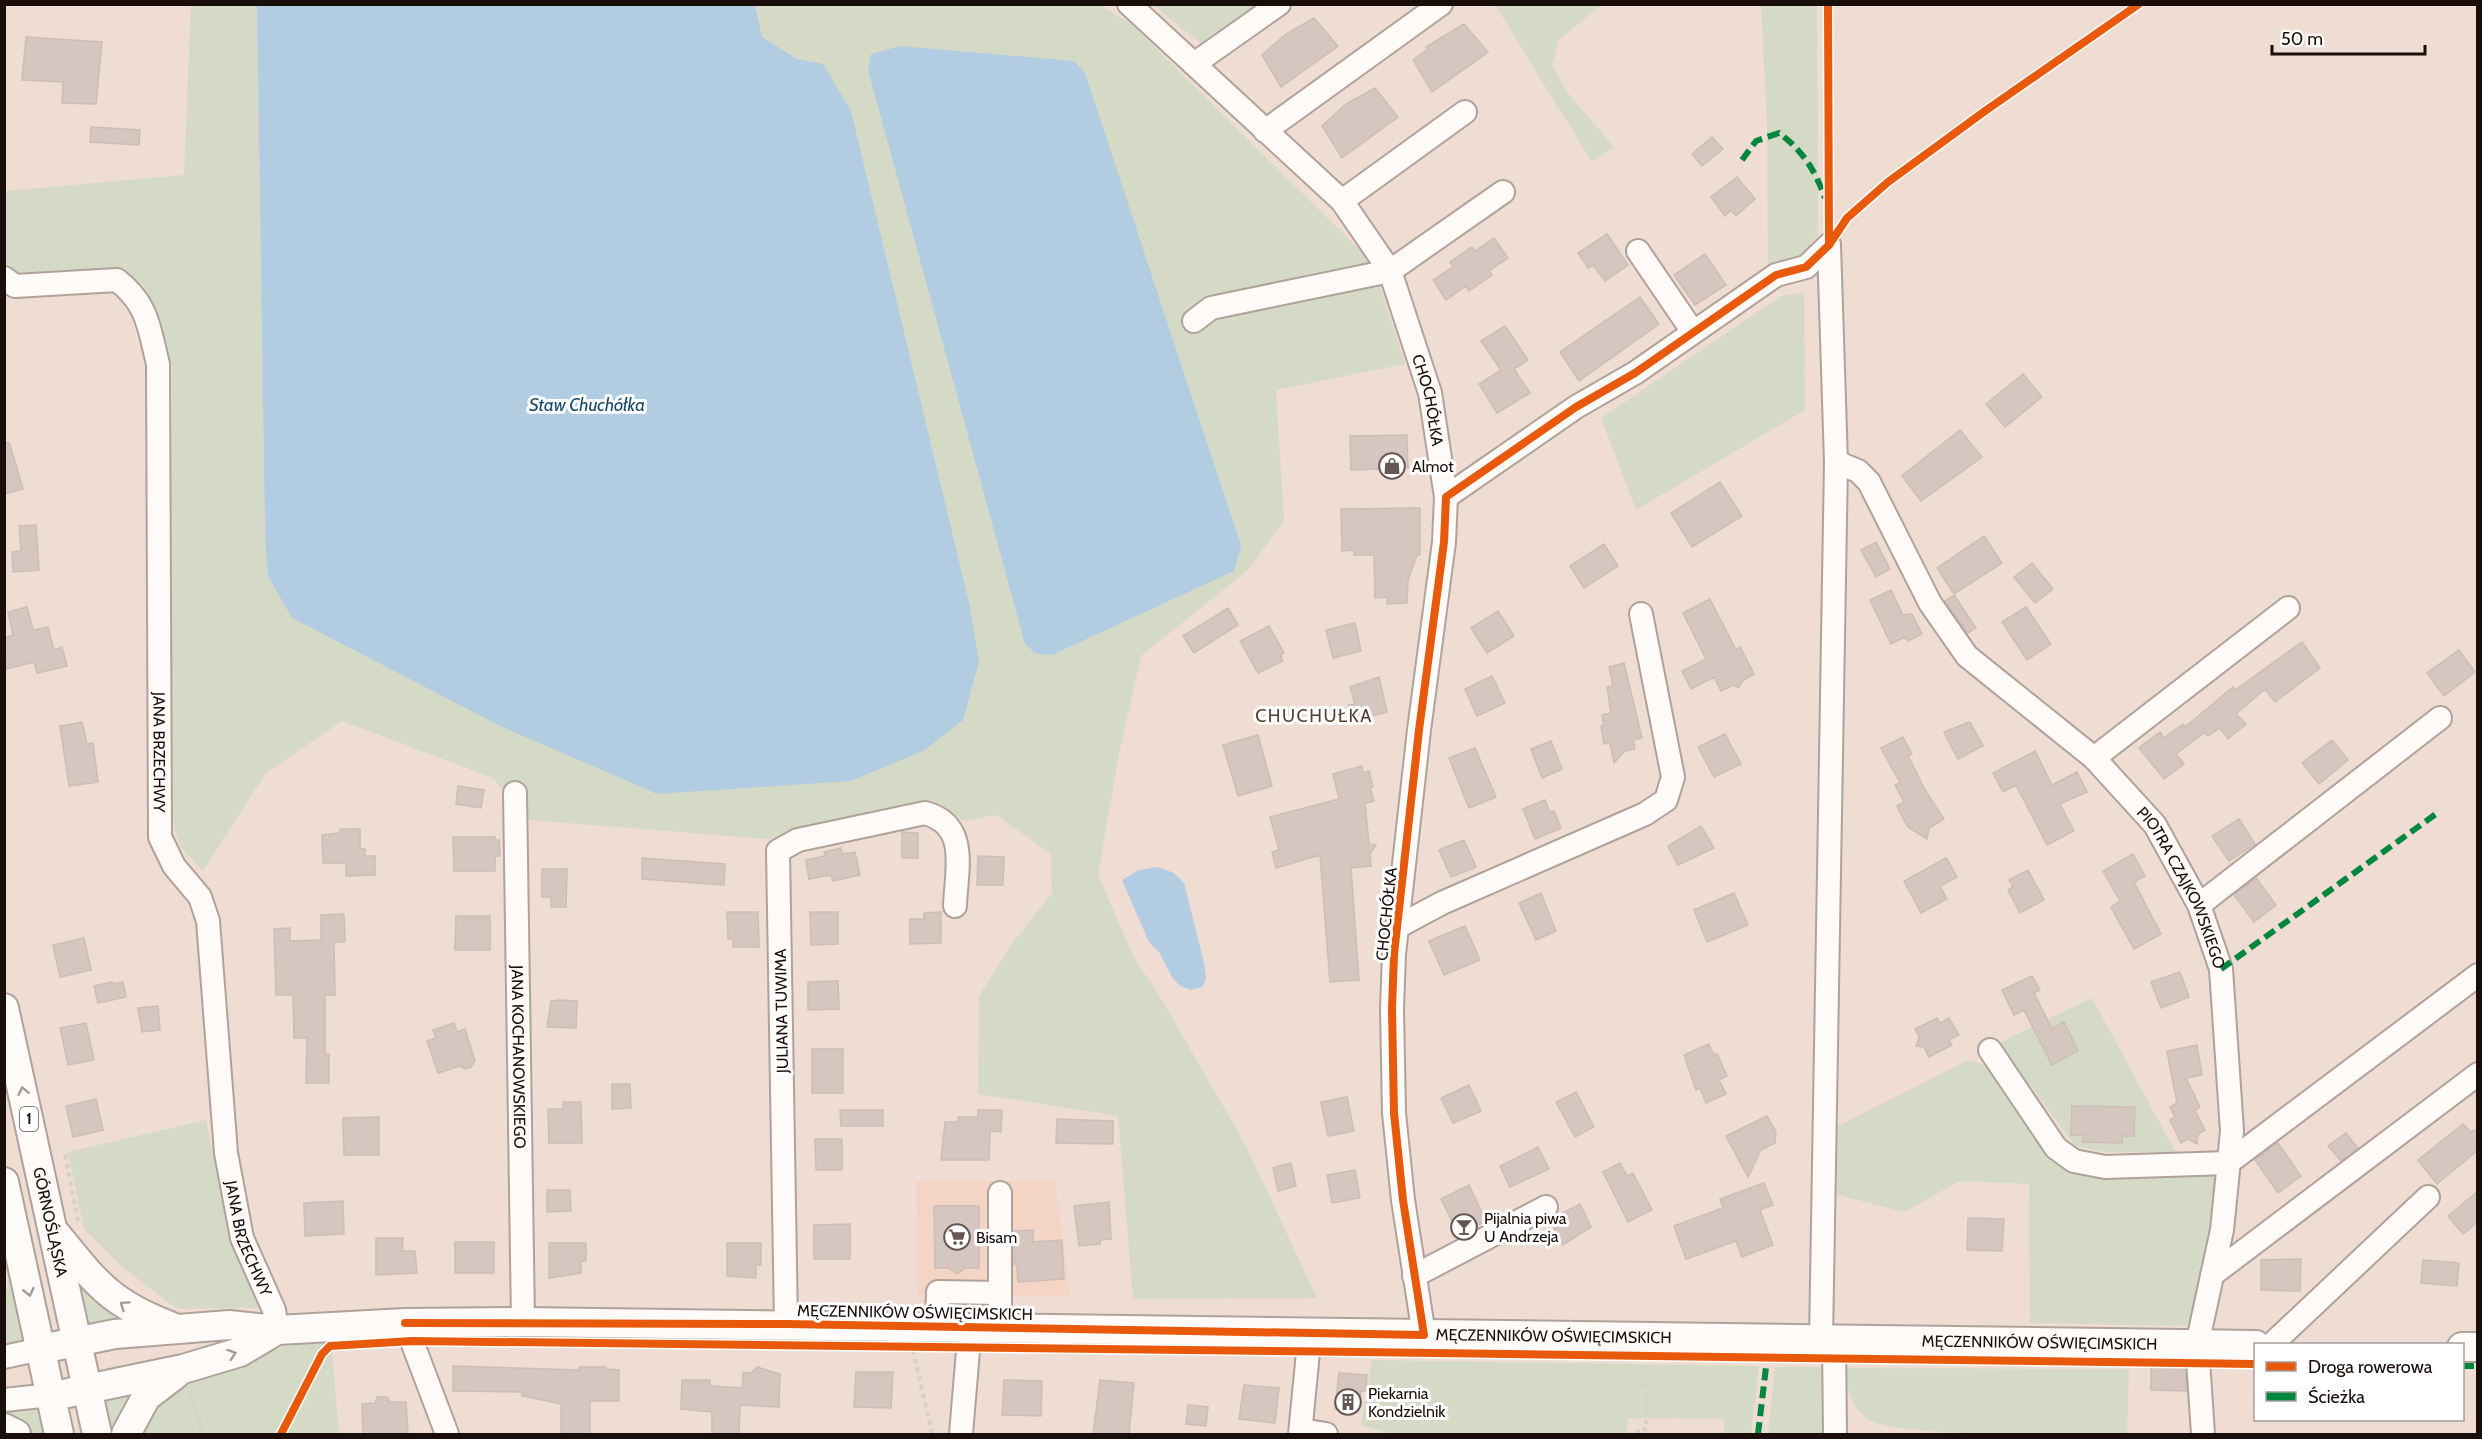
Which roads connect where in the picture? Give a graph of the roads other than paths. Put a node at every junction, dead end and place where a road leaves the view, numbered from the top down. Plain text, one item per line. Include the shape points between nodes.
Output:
1 (1129, 4) edge
2 (1279, 4) edge
3 (1441, 4) edge
4 (1194, 64) junction
5 (1465, 112) dead end
6 (1265, 130) junction
7 (1503, 192) dead end
8 (1342, 201) junction
9 (1638, 251) dead end
10 (1390, 270) junction
11 (4, 278) edge
12 (1194, 321) dead end
13 (1693, 332) junction
14 (1836, 462) junction
15 (1446, 497) junction
16 (2288, 608) dead end
17 (1641, 614) dead end
18 (2440, 718) dead end
19 (2094, 758) junction
20 (515, 793) dead end
21 (2199, 905) junction
22 (955, 906) dead end
23 (1399, 926) junction
24 (2478, 975) edge
25 (4, 1008) edge
26 (1989, 1050) dead end
27 (2478, 1074) edge
28 (2228, 1163) junction
29 (4, 1182) edge
30 (1000, 1193) dead end
31 (2428, 1197) dead end
32 (1546, 1207) dead end
33 (66, 1231) junction
34 (16, 1235) junction
35 (4, 1263) edge
36 (2212, 1275) junction
37 (1414, 1276) junction
38 (1000, 1293) junction
39 (523, 1322) junction
40 (405, 1323) junction
41 (786, 1324) junction
42 (937, 1326) junction
43 (970, 1327) junction
44 (1000, 1327) junction
45 (177, 1329) junction
46 (277, 1330) junction
47 (1310, 1332) junction
48 (1424, 1335) junction
49 (1827, 1340) junction
50 (77, 1341) junction
51 (2273, 1343) edge
52 (2197, 1345) junction
53 (2254, 1345) edge
54 (41, 1349) junction
55 (4, 1357) edge
56 (185, 1378) junction
57 (87, 1390) junction
58 (51, 1395) junction
59 (4, 1400) edge
60 (4, 1428) edge
61 (1301, 1432) edge
62 (16, 1434) edge
63 (59, 1434) edge
64 (97, 1434) edge
65 (126, 1434) edge
66 (447, 1434) edge
67 (961, 1434) edge
68 (1326, 1434) edge
69 (1835, 1434) edge
70 (2203, 1434) edge

1 - 4 street, CHOCHÓŁKA
2 - 4 street
3 - 6 street
4 - 6 street, CHOCHÓŁKA
5 - 8 street
6 - 8 street, CHOCHÓŁKA
7 - 10 street
8 - 10 street, CHOCHÓŁKA
9 - 13 street
10 - 12 street via 1211,308
10 - 15 street, CHOCHÓŁKA via 1430,393
11 - 46 street, JANA BRZECHWY via 15,286 117,280 134,294 146,314 158,364 160,837 174,866 200,897 208,921 226,1153 242,1238 274,1310
13 - 14 street via 1776,275 1806,267 1828,245
13 - 15 street
14 - 19 street, PIOTRA CZAJKOWSKIEGO via 1858,471 1869,482 1930,603 1967,656
14 - 49 street
15 - 23 street, CHOCHÓŁKA
16 - 19 street
17 - 23 street via 1672,777 1666,800 1645,814 1442,903
18 - 21 street
19 - 21 street, PIOTRA CZAJKOWSKIEGO via 2155,825
20 - 39 street, JANA KOCHANOWSKIEGO
21 - 28 street, PIOTRA CZAJKOWSKIEGO via 2221,969 2232,1131
22 - 41 street, JULIANA TUWIMA via 957,844 954,833 936,816 925,813 798,840 778,851
23 - 37 street, CHOCHÓŁKA via 1392,1009 1394,1113
24 - 28 street
33 -> 25 main road, GÓRNOŚLĄSKA / 1
26 - 28 street via 2056,1148 2074,1161 2105,1167
27 - 36 street
28 - 36 street, PIOTRA CZAJKOWSKIEGO via 2222,1230
29 - 34 main road
30 - 38 street
31 - 51 street
32 - 37 street
45 -> 33 main road via 134,1312 104,1291
33 - 50 main road, GÓRNOŚLĄSKA / 1
34 - 35 main road
34 -> 54 main road
36 - 52 street, PIOTRA CZAJKOWSKIEGO
37 - 48 street, CHOCHÓŁKA
38 - 42 street via 938,1292
38 - 44 street
39 - 40 main road, MĘCZENNIKÓW OŚWIĘCIMSKICH
39 - 41 main road, MĘCZENNIKÓW OŚWIĘCIMSKICH
40 - 46 main road, MĘCZENNIKÓW OŚWIĘCIMSKICH
40 - 66 street
41 - 42 main road, MĘCZENNIKÓW OŚWIĘCIMSKICH
42 - 43 main road, MĘCZENNIKÓW OŚWIĘCIMSKICH
43 - 44 main road, MĘCZENNIKÓW OŚWIĘCIMSKICH
43 - 67 street
44 - 47 main road, MĘCZENNIKÓW OŚWIĘCIMSKICH
45 - 46 main road, MĘCZENNIKÓW OŚWIĘCIMSKICH via 229,1325
45 - 50 main road, MĘCZENNIKÓW OŚWIĘCIMSKICH
56 -> 46 main road, MĘCZENNIKÓW OŚWIĘCIMSKICH
47 - 48 main road, MĘCZENNIKÓW OŚWIĘCIMSKICH
47 - 61 street
48 - 49 main road, MĘCZENNIKÓW OŚWIĘCIMSKICH
49 - 52 main road, MĘCZENNIKÓW OŚWIĘCIMSKICH
49 - 69 street
50 - 54 main road, MĘCZENNIKÓW OŚWIĘCIMSKICH
50 - 57 main road, GÓRNOŚLĄSKA / 1
52 - 53 main road, MĘCZENNIKÓW OŚWIĘCIMSKICH
52 - 70 street, PIOTRA CZAJKOWSKIEGO
54 - 55 street, MĘCZENNIKÓW OŚWIĘCIMSKICH
54 - 58 main road
56 - 57 main road, MĘCZENNIKÓW OŚWIĘCIMSKICH
56 - 65 main road via 146,1397
57 - 58 main road, MĘCZENNIKÓW OŚWIĘCIMSKICH
57 - 64 main road, GÓRNOŚLĄSKA / 1
58 - 59 street, MĘCZENNIKÓW OŚWIĘCIMSKICH
58 - 63 main road
60 - 62 main road
61 - 68 street

